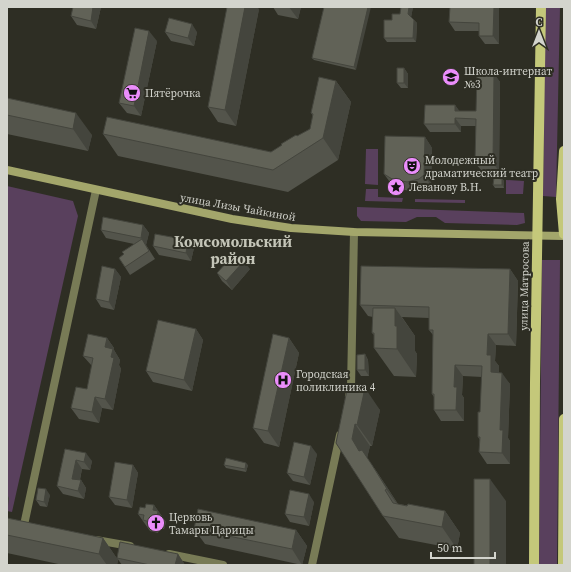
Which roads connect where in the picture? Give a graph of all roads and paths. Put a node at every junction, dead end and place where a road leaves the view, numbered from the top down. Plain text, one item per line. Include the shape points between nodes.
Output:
1 (541, 7) edge
2 (564, 151) edge
3 (7, 170) edge
4 (96, 190) junction
5 (354, 232) junction
6 (537, 235) junction
7 (564, 235) edge
8 (347, 403) edge
9 (564, 419) edge
10 (342, 426) edge
11 (25, 525) edge
12 (86, 538) edge
13 (139, 548) edge
14 (161, 553) edge
15 (223, 565) edge
16 (312, 565) edge
17 (534, 565) edge
18 (563, 565) edge

1 - 6 main road, улица Матросова
2 - 7 main road via 561,200
3 - 4 main road, улица Лизы Чайкиной
4 - 5 main road, улица Лизы Чайкиной via 232,219 291,228
4 - 11 street
5 - 6 main road, улица Лизы Чайкиной
5 - 8 street via 351,388
6 - 7 main road, улица Лизы Чайкиной
6 - 17 main road, улица Матросова
9 - 18 main road
10 - 16 street
12 - 13 street
14 - 15 street

